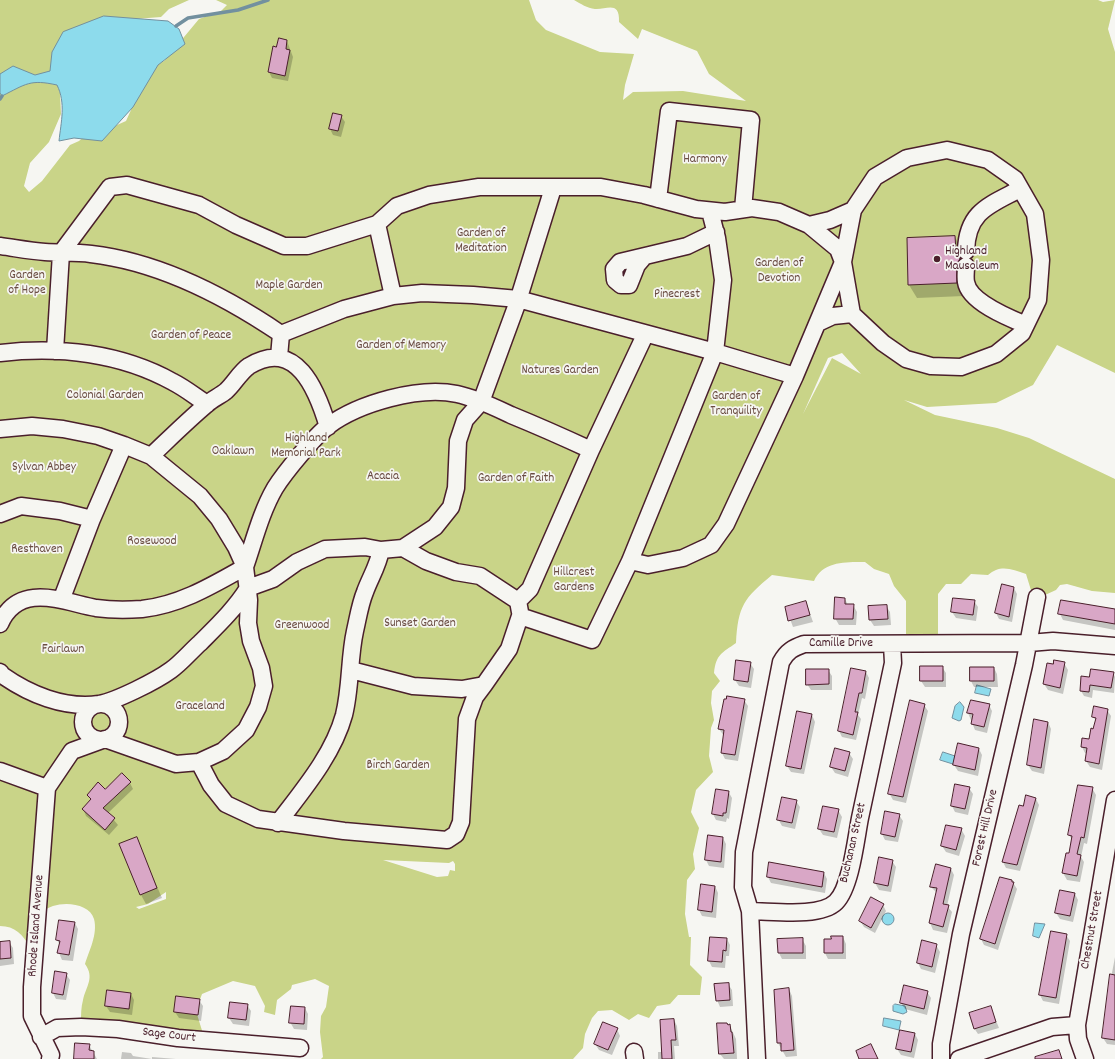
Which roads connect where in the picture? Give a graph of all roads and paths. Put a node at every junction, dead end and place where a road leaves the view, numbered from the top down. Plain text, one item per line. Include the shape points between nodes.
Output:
1 (553, 188) junction
2 (1020, 189) junction
3 (658, 199) junction
4 (743, 209) junction
5 (853, 210) junction
6 (710, 211) junction
7 (377, 224) junction
8 (808, 225) junction
9 (716, 232) junction
10 (0, 246) edge
11 (61, 253) junction
12 (643, 258) dead end
13 (843, 262) junction
14 (393, 296) junction
15 (518, 299) junction
16 (852, 314) junction
17 (818, 323) junction
18 (1026, 325) junction
19 (281, 334) junction
20 (645, 335) junction
21 (55, 351) junction
22 (715, 352) junction
23 (0, 353) edge
24 (279, 357) junction
25 (795, 376) junction
26 (481, 402) junction
27 (207, 404) junction
28 (328, 427) junction
29 (0, 429) edge
30 (124, 444) junction
31 (591, 450) junction
32 (151, 456) junction
33 (0, 514) edge
34 (92, 519) junction
35 (404, 548) junction
36 (381, 550) junction
37 (630, 561) junction
38 (245, 567) junction
39 (248, 588) junction
40 (1037, 597) dead end
41 (62, 598) junction
42 (519, 608) junction
43 (0, 624) edge
44 (1028, 643) junction
45 (892, 644) junction
46 (1115, 646) edge
47 (351, 670) junction
48 (0, 672) edge
49 (484, 685) junction
50 (100, 704) junction
51 (105, 739) junction
52 (199, 762) junction
53 (0, 771) edge
54 (47, 788) junction
55 (1115, 800) edge
56 (278, 823) junction
57 (750, 912) junction
58 (1077, 1025) junction
59 (41, 1037) junction
60 (300, 1048) dead end
61 (50, 1059) edge
62 (757, 1059) edge
63 (941, 1059) edge
64 (959, 1059) edge
65 (1085, 1059) edge

1 - 3 street via 601,188
1 - 7 street via 479,187 429,195 397,206
1 - 15 street
2 - 5 street via 1015,179 988,160 947,150 907,158 875,177
2 - 18 street via 1035,214 1041,260 1038,300
2 - 18 street via 986,208 971,222 966,259 966,284 979,301 1003,316
3 - 4 street via 669,111 751,120
3 - 6 street
4 - 6 street
4 - 8 street via 779,212
5 - 8 street via 830,220
5 - 13 street
6 - 9 street
7 - 11 street via 308,246 284,246 199,205 128,185 110,187
7 - 14 street
8 - 13 street via 838,249
9 - 12 street via 687,246
9 - 22 street via 723,280
10 - 11 street
11 - 19 street via 92,254 140,264 188,281 234,304
11 - 21 street
13 - 16 street
13 - 17 street
14 - 15 street via 422,293
14 - 19 street via 344,309
15 - 20 street
15 - 26 street
16 - 17 street via 833,316
16 - 18 street via 883,343 906,359 931,366 961,367 996,354 1022,333
17 - 25 street
19 - 24 street
20 - 22 street
20 - 31 street
21 - 23 street
21 - 27 street via 110,357 173,382
22 - 25 street
22 - 37 street
24 - 27 street via 268,358 248,366 226,391
24 - 28 street via 292,362 308,379 320,399
25 - 37 street via 726,524 711,545 683,558 648,565
26 - 28 street via 457,394 428,392 368,406
26 - 31 street
26 - 35 street via 465,420 458,441 456,488 451,507 435,526
27 - 32 street
28 - 38 street via 298,458 275,488
29 - 30 street via 32,426 63,429
30 - 32 street
30 - 34 street
31 - 42 street via 530,589
32 - 38 street via 200,496 219,519
33 - 34 street via 21,506 60,511
34 - 41 street
35 - 36 street
35 - 42 street via 426,561 456,572 480,576
36 - 39 street via 365,547 325,549 297,562 273,579
36 - 47 street via 363,599 355,632
37 - 42 street via 592,640
38 - 39 street
38 - 41 street via 183,600 142,609 97,608
39 - 50 street via 240,602 172,670 136,690
39 - 52 street via 251,641 261,668 264,686 258,707 246,730 223,751
40 - 44 street, Forest Hill Drive
41 - 43 street via 21,600 4,616
42 - 49 street via 509,649
44 - 45 street, Camille Drive
44 - 46 street, Camille Drive via 1053,641
44 - 63 street, Forest Hill Drive via 961,934 941,1044
45 - 57 street, Buchanan Street via 893,663 853,858 842,894 827,908 814,912
45 - 57 street, Camille Drive via 804,644 785,653 773,698 744,852 743,887
47 - 49 street via 413,686 462,689
47 - 56 street via 344,715 332,746 304,790
48 - 50 street via 20,688 44,697 69,704
49 - 56 street via 475,697 467,719 461,822 456,834 447,840
50 - 51 street via 111,707 119,722 115,732
50 - 51 street via 89,708 83,718 83,724 89,735
51 - 52 street via 176,764
51 - 54 street via 72,751
52 - 56 street via 211,785 226,804 258,819
53 - 54 street
54 - 59 street, Rhode Island Avenue via 32,987 32,1016
55 - 58 street, Chestnut Street
57 - 62 street
58 - 64 street via 1052,1027
58 - 65 street, Chestnut Street via 1078,1039
59 - 60 street, Sage Court via 57,1028 80,1027
59 - 61 street, Rhode Island Avenue via 51,1055

